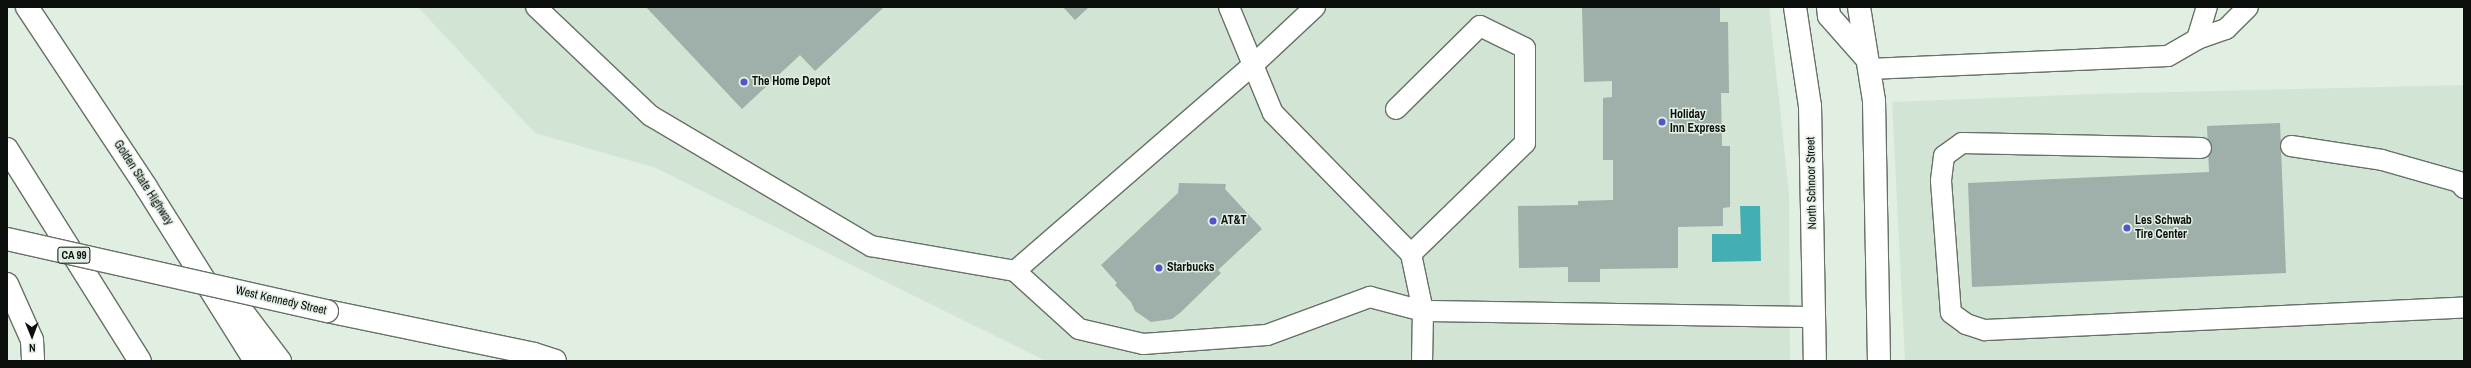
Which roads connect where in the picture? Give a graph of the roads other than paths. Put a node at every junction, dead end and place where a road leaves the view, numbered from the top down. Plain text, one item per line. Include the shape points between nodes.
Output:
1 (27, 7) edge
2 (536, 7) edge
3 (1229, 7) edge
4 (1315, 7) edge
5 (1795, 7) edge
6 (1828, 7) edge
7 (1859, 7) edge
8 (2206, 7) edge
9 (2248, 7) edge
10 (2197, 39) junction
11 (1868, 64) junction
12 (1253, 65) junction
13 (1396, 109) dead end
14 (2291, 146) dead end
15 (2201, 148) dead end
16 (7, 149) edge
17 (146, 187) junction
18 (2464, 188) edge
19 (7, 239) edge
20 (1411, 254) junction
21 (1015, 271) junction
22 (7, 284) edge
23 (2464, 307) edge
24 (1423, 311) junction
25 (1814, 318) junction
26 (33, 361) edge
27 (140, 361) edge
28 (255, 361) edge
29 (280, 361) edge
30 (555, 361) edge
31 (1422, 361) edge
32 (1815, 361) edge
33 (1879, 361) edge

1 - 17 main road, Golden State Highway
2 - 21 lane via 651,116 871,246
3 - 12 lane
4 - 12 lane
5 - 25 main road, North Schnoor Street via 1810,106
6 - 11 main road via 1829,16
7 - 11 main road
8 - 10 lane
9 - 10 lane via 2226,29
10 - 11 lane via 2168,56
11 - 33 main road via 1874,101
12 - 20 lane via 1273,113
12 - 21 lane
13 - 20 lane via 1480,26 1525,48 1525,143
14 - 18 lane via 2382,160 2459,182
15 - 23 lane via 1962,143 1944,156 1941,181 1951,313 1966,324 1985,330
16 - 27 main road, CA 99
17 - 28 main road, Golden State Highway
17 - 29 main road
19 - 30 main road, West Kennedy Street, bridge via 327,311 534,354
20 - 24 lane
21 - 24 lane via 1079,329 1142,344 1267,335 1370,297
22 - 26 main road via 32,340
24 - 25 lane
24 - 31 lane
25 - 32 main road, North Schnoor Street

